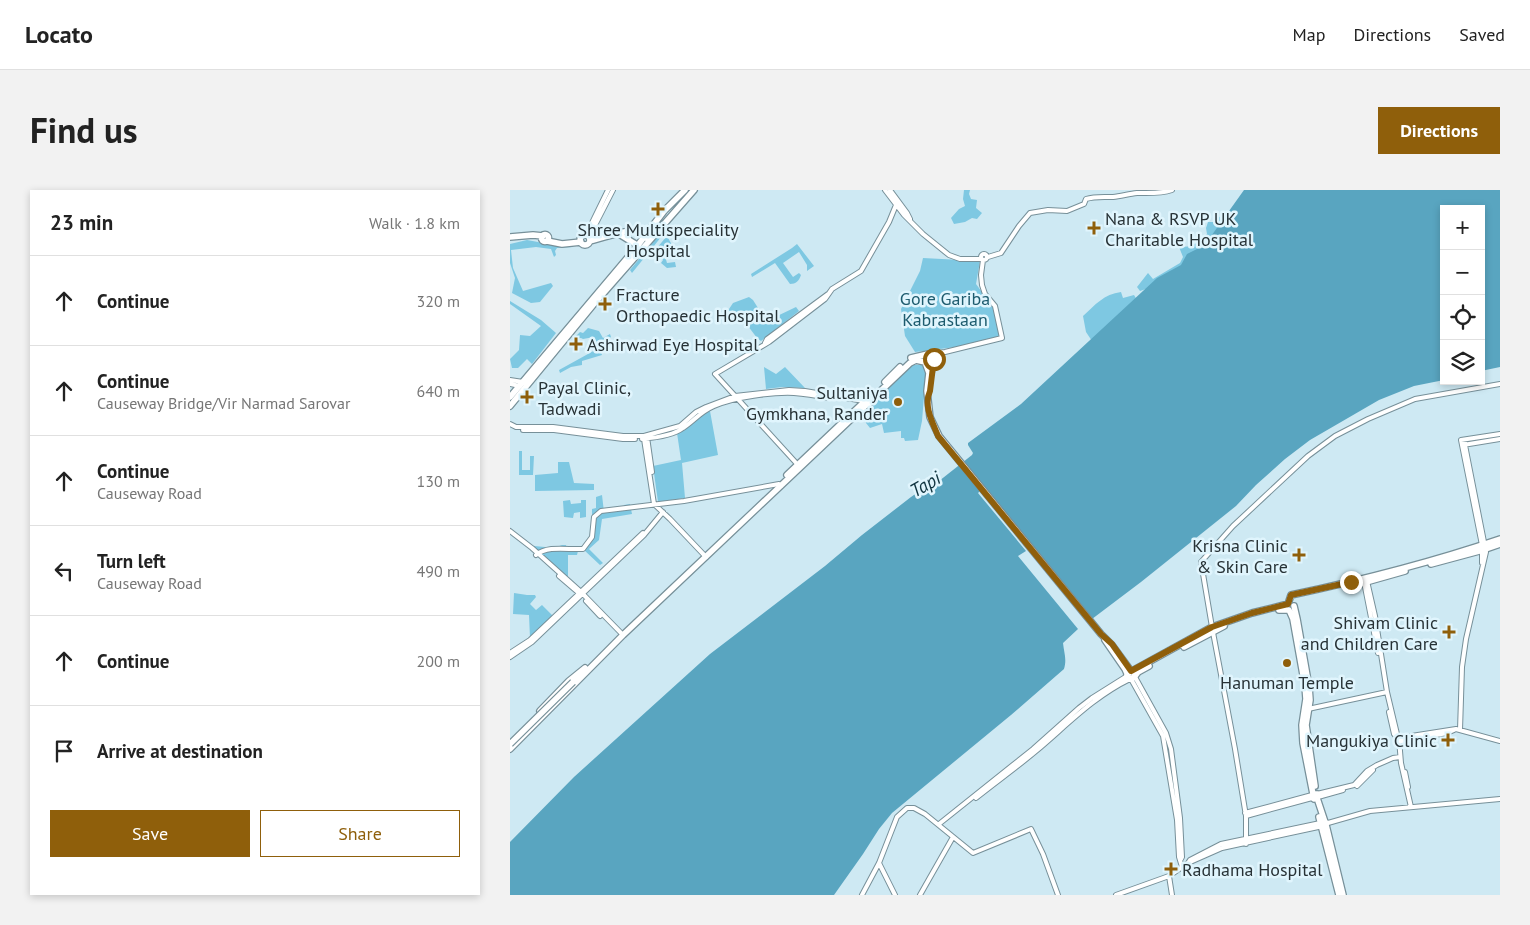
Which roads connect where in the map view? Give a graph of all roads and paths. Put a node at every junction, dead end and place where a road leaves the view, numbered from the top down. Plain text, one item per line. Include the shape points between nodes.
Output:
1 (608, 190) edge
2 (613, 190) edge
3 (689, 190) edge
4 (885, 190) edge
5 (890, 190) edge
6 (1172, 190) edge
7 (896, 205) junction
8 (667, 214) junction
9 (911, 221) junction
10 (650, 228) junction
11 (630, 232) junction
12 (620, 234) junction
13 (644, 236) junction
14 (588, 238) junction
15 (626, 238) junction
16 (510, 239) edge
17 (649, 242) junction
18 (637, 245) junction
19 (982, 260) junction
20 (945, 352) junction
21 (928, 354) junction
22 (933, 361) junction
23 (926, 362) junction
24 (510, 382) edge
25 (1500, 384) edge
26 (525, 387) junction
27 (928, 395) junction
28 (510, 397) edge
29 (736, 398) junction
30 (866, 402) junction
31 (510, 406) edge
32 (510, 426) edge
33 (1500, 434) edge
34 (646, 437) junction
35 (1500, 439) edge
36 (1463, 443) junction
37 (798, 465) junction
38 (780, 485) junction
39 (655, 505) junction
40 (663, 512) junction
41 (510, 533) edge
42 (1500, 539) edge
43 (1500, 544) edge
44 (1484, 547) junction
45 (536, 554) junction
46 (705, 556) junction
47 (1365, 581) junction
48 (581, 594) junction
49 (1291, 603) junction
50 (1212, 629) junction
51 (621, 635) junction
52 (510, 653) edge
53 (510, 657) edge
54 (586, 668) junction
55 (1131, 675) junction
56 (1386, 692) junction
57 (1306, 710) junction
58 (1458, 729) junction
59 (525, 731) junction
60 (1399, 738) junction
61 (1500, 741) edge
62 (510, 745) edge
63 (1401, 759) junction
64 (1315, 796) junction
65 (1500, 799) edge
66 (1412, 807) junction
67 (1246, 814) junction
68 (1324, 824) junction
69 (940, 825) junction
70 (953, 837) junction
71 (1246, 842) junction
72 (879, 863) junction
73 (1182, 866) junction
74 (1169, 876) junction
75 (1339, 886) junction
76 (862, 895) edge
77 (895, 895) edge
78 (920, 895) edge
79 (1058, 895) edge
80 (1116, 895) edge
81 (1172, 895) edge
82 (1339, 895) edge
83 (1343, 895) edge

1 - 14 street
2 - 14 street
3 - 8 main road
3 - 8 main road via 687,198
4 - 7 street
5 - 9 street
6 - 19 street via 1100,196 1086,199 1084,204 1067,211 1030,213 1001,252 988,257 983,255
7 - 9 street
7 - 29 street via 864,268 832,289 765,343 715,374
8 - 10 main road
8 - 17 main road
9 - 19 street via 949,255
10 - 13 main road
10 - 14 main road
11 - 12 main road
11 - 13 main road via 639,231
11 - 15 main road
12 - 14 main road
12 - 15 main road
13 - 17 main road
13 - 18 main road
14 - 16 main road via 585,244 581,241 562,244 533,234
15 - 18 main road
17 - 26 main road
18 - 26 main road
19 - 20 street via 982,285 995,306 1002,338
20 - 21 street
20 - 22 street
21 - 22 main road
21 - 23 main road via 924,357
21 - 30 main road via 910,358
22 - 23 main road
22 - 27 main road
23 - 27 main road
23 - 30 main road via 916,360 910,363
24 - 26 street
25 - 50 street via 1407,401 1335,436 1308,456 1233,526 1201,562
26 - 28 main road
26 - 31 main road
27 - 55 main road via 930,417 938,436 1112,644
29 - 30 street via 789,390
29 - 34 street via 696,412 680,426
29 - 37 street
30 - 37 main road
30 - 38 main road
32 - 34 street via 554,427
33 - 36 street
34 - 39 street
35 - 36 street
36 - 44 street
37 - 38 main road
38 - 39 street
38 - 46 main road
39 - 40 street
39 - 45 street via 597,513 593,518 592,537 583,549 553,549
40 - 46 street
40 - 48 street
41 - 45 street
42 - 44 main road
43 - 44 main road
44 - 47 main road
44 - 47 main road
44 - 58 street via 1484,561 1466,639
45 - 48 street
46 - 51 main road
47 - 49 main road
47 - 56 street via 1375,616
48 - 51 street
48 - 52 street via 530,640
48 - 53 street via 532,642
49 - 50 main road via 1252,613
49 - 57 main road
50 - 55 main road
50 - 67 street
51 - 54 main road
51 - 59 main road
54 - 59 main road via 569,681
54 - 62 main road, bridge
55 - 69 street via 1081,710 1034,752
55 - 73 street via 1166,733
56 - 57 street
56 - 60 street
57 - 64 main road
58 - 60 street
58 - 61 street
59 - 62 main road
60 - 63 street
63 - 64 street via 1392,758 1376,765 1354,785
63 - 66 street
64 - 67 street
64 - 68 main road
65 - 66 street
66 - 68 street via 1370,811
67 - 71 street
68 - 71 street
68 - 75 main road
69 - 70 street
69 - 72 street via 914,808 907,808 897,817
70 - 78 street
70 - 79 street via 973,853 1031,829
71 - 73 street via 1221,844
72 - 76 street
72 - 77 street
73 - 74 street
74 - 80 street
74 - 81 street
75 - 82 main road
75 - 83 main road

